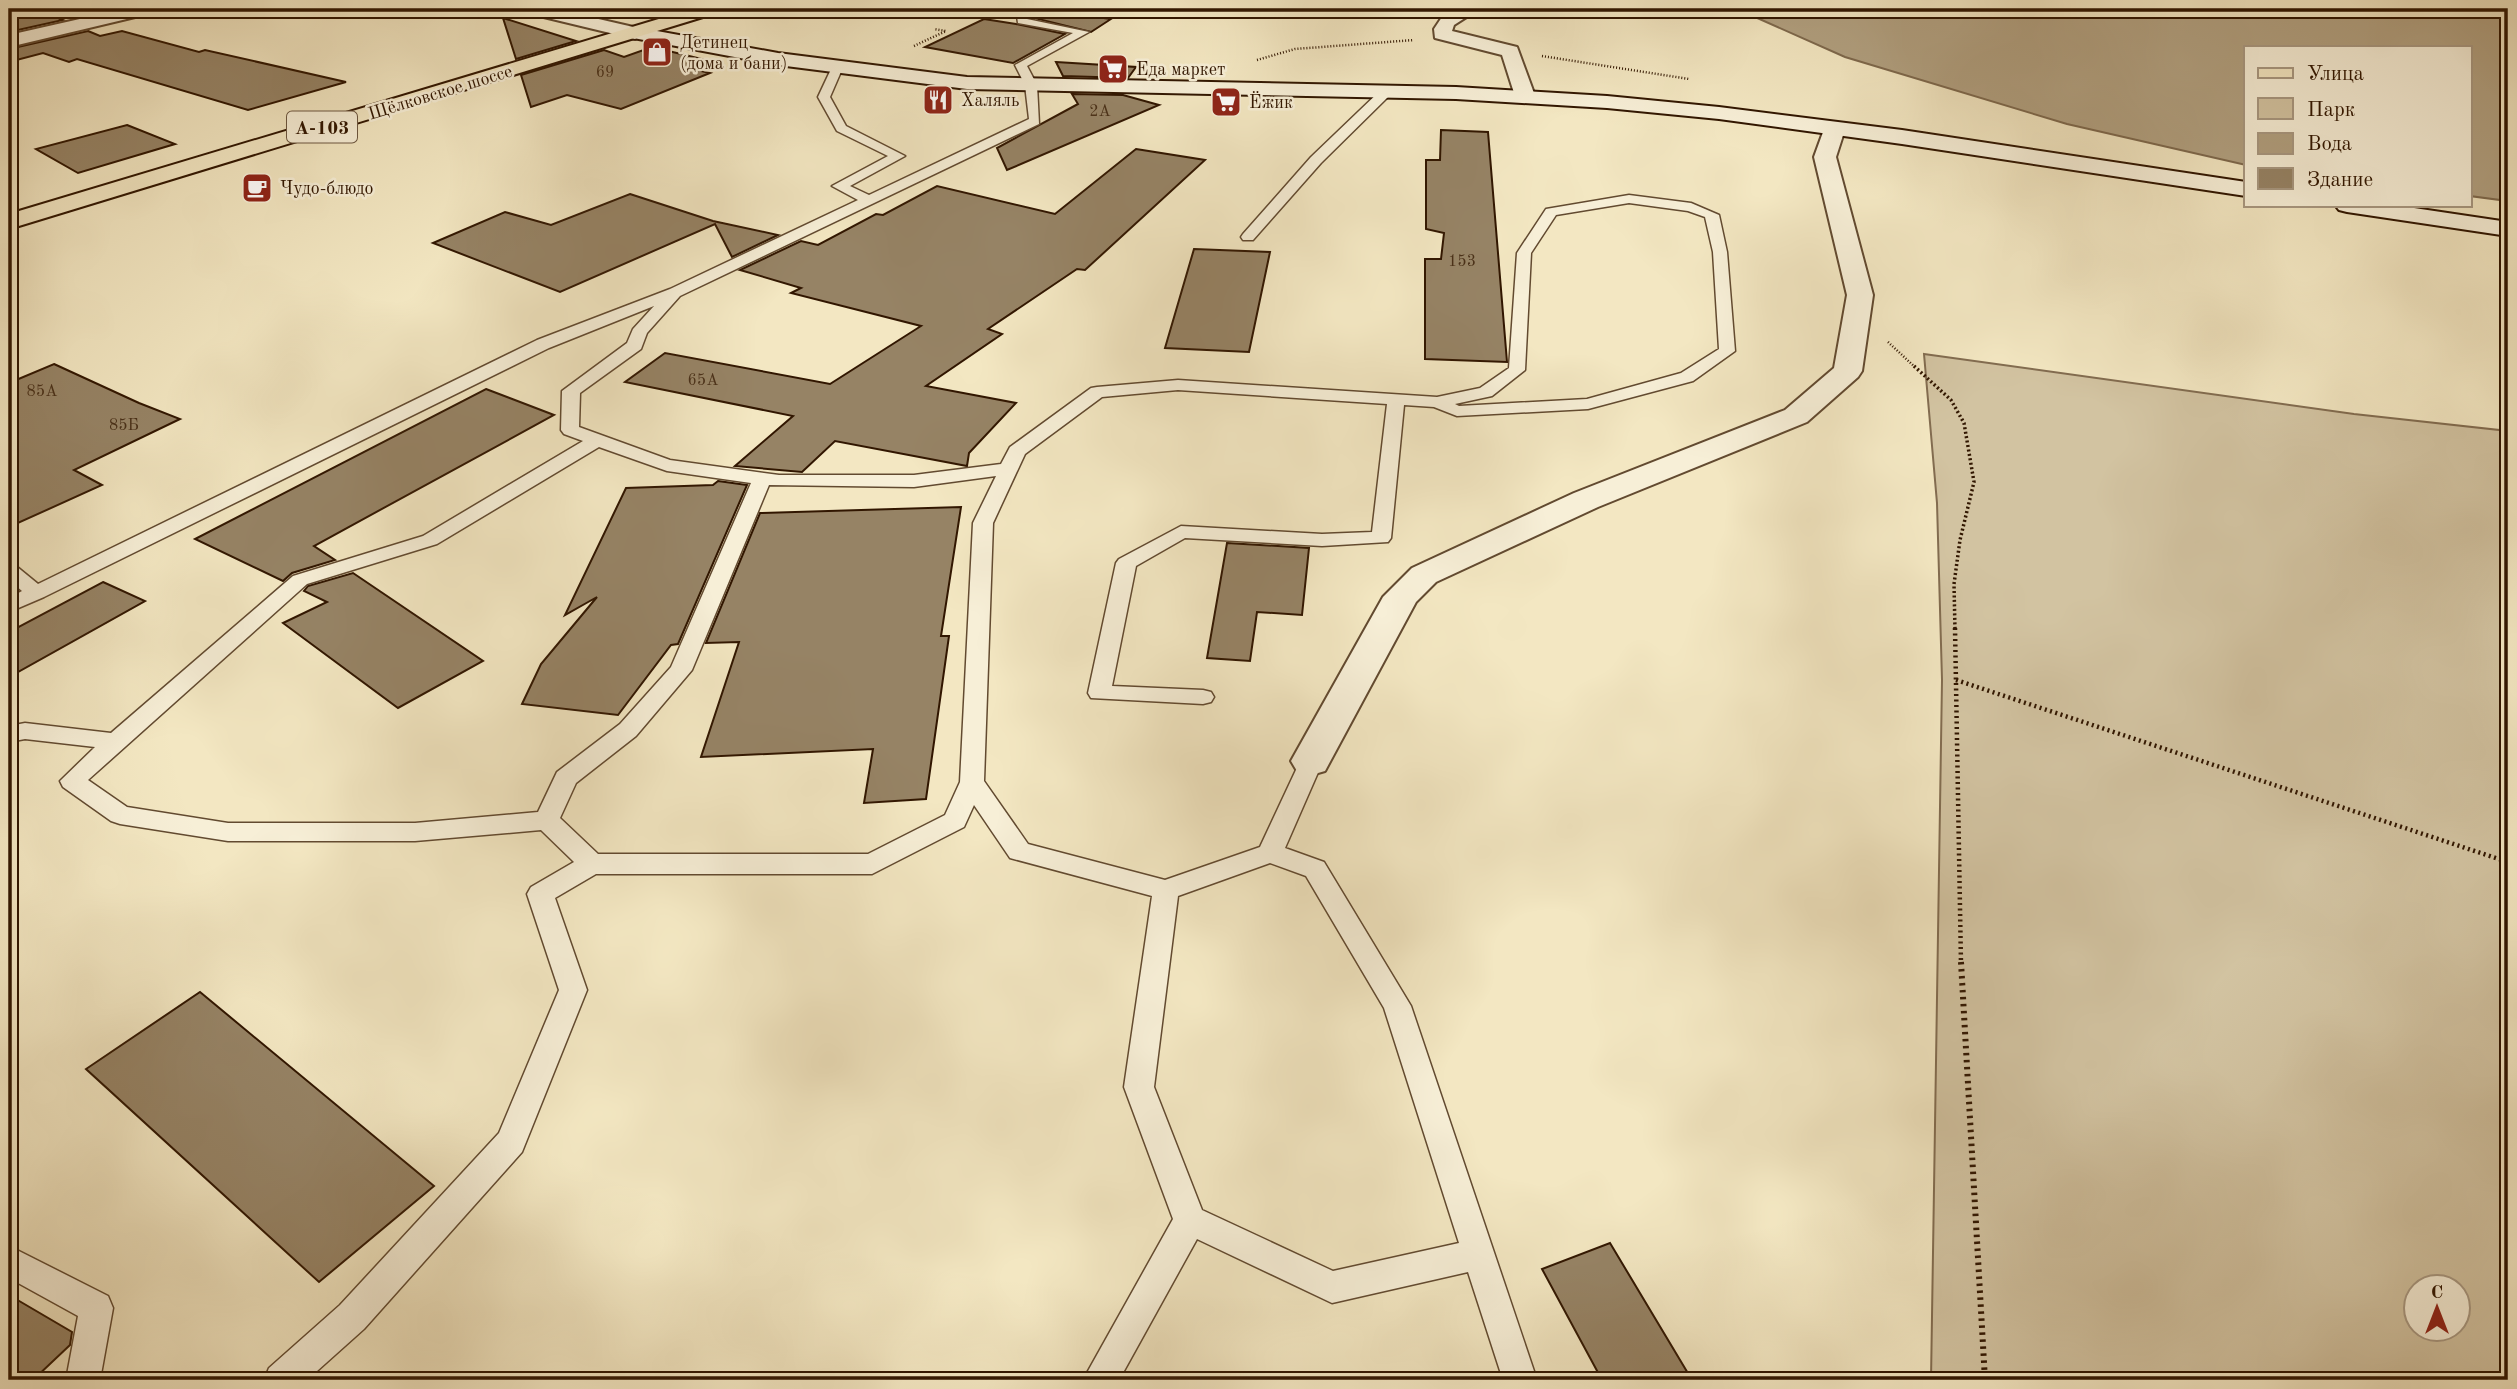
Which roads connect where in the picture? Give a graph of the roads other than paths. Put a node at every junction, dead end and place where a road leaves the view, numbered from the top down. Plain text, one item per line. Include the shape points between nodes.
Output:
1 (146, 9) edge
2 (533, 9) edge
3 (710, 9) edge
4 (1021, 9) edge
5 (1470, 9) edge
6 (635, 33) junction
7 (9, 41) edge
8 (836, 67) junction
9 (1031, 85) junction
10 (1386, 92) junction
11 (1525, 96) junction
12 (1834, 129) junction
13 (2244, 189) edge
14 (869, 200) junction
15 (2354, 206) edge
16 (9, 222) edge
17 (2508, 229) edge
18 (1248, 237) dead end
19 (676, 292) junction
20 (1396, 399) junction
21 (1437, 402) junction
22 (597, 440) junction
23 (1009, 469) junction
24 (762, 479) junction
25 (9, 570) edge
26 (37, 593) junction
27 (9, 606) edge
28 (1203, 697) dead end
29 (9, 734) edge
30 (117, 742) junction
31 (1311, 761) joint
32 (972, 782) junction
33 (547, 820) junction
34 (1270, 853) junction
35 (592, 864) junction
36 (1166, 890) junction
37 (1190, 1220) junction
38 (1479, 1254) junction
39 (9, 1261) edge
40 (83, 1380) edge
41 (281, 1380) edge
42 (1100, 1380) edge
43 (1520, 1380) edge

1 - 7 main road
2 - 6 main road
3 - 6 main road, Щёлковское шоссе / А-103
4 - 9 lane via 1022,21 1084,32 1021,65
5 - 11 main road via 1449,19 1442,34 1510,51
6 - 8 main road
6 - 16 main road, Щёлковское шоссе / А-103
8 - 9 main road via 967,83
8 - 14 lane via 824,97 841,128 898,156 839,186
9 - 10 main road
9 - 14 lane via 1035,121
10 - 11 main road
10 - 18 lane via 1316,160
11 - 12 main road via 1719,113
12 - 13 main road
12 - 31 main road via 1825,157 1860,295 1848,370 1796,416 1587,500 1424,575 1401,597
14 - 19 lane
15 - 17 main road
19 - 22 lane via 639,332 635,345 571,391 570,430
19 - 26 lane via 543,344
20 - 21 lane
20 - 23 lane via 1178,385 1097,391 1017,451
20 - 28 lane via 1381,538 1322,540 1181,532 1126,563 1099,693
21 - 21 lane via 1486,391 1517,370 1524,253 1551,212 1629,199 1690,207 1712,215 1720,252 1727,351 1687,377 1588,404 1457,411
22 - 24 lane via 667,465
22 - 30 lane via 430,540 300,580
23 - 24 lane via 914,481
23 - 32 lane via 983,523
24 - 33 lane via 681,670 628,730 566,778
25 - 26 lane
26 - 27 lane
29 - 30 lane via 25,731
30 - 33 lane via 72,781 120,815 229,832 415,832
31 - 34 lane
32 - 35 lane via 955,821 872,864
32 - 36 lane via 1019,851
33 - 35 lane
34 - 36 lane
34 - 38 lane via 1315,869 1397,1006
35 - 41 lane via 540,894 573,990 511,1142 352,1317
36 - 37 lane via 1139,1087
37 - 38 lane via 1332,1287
37 - 42 lane
38 - 43 lane
39 - 40 lane via 96,1308

